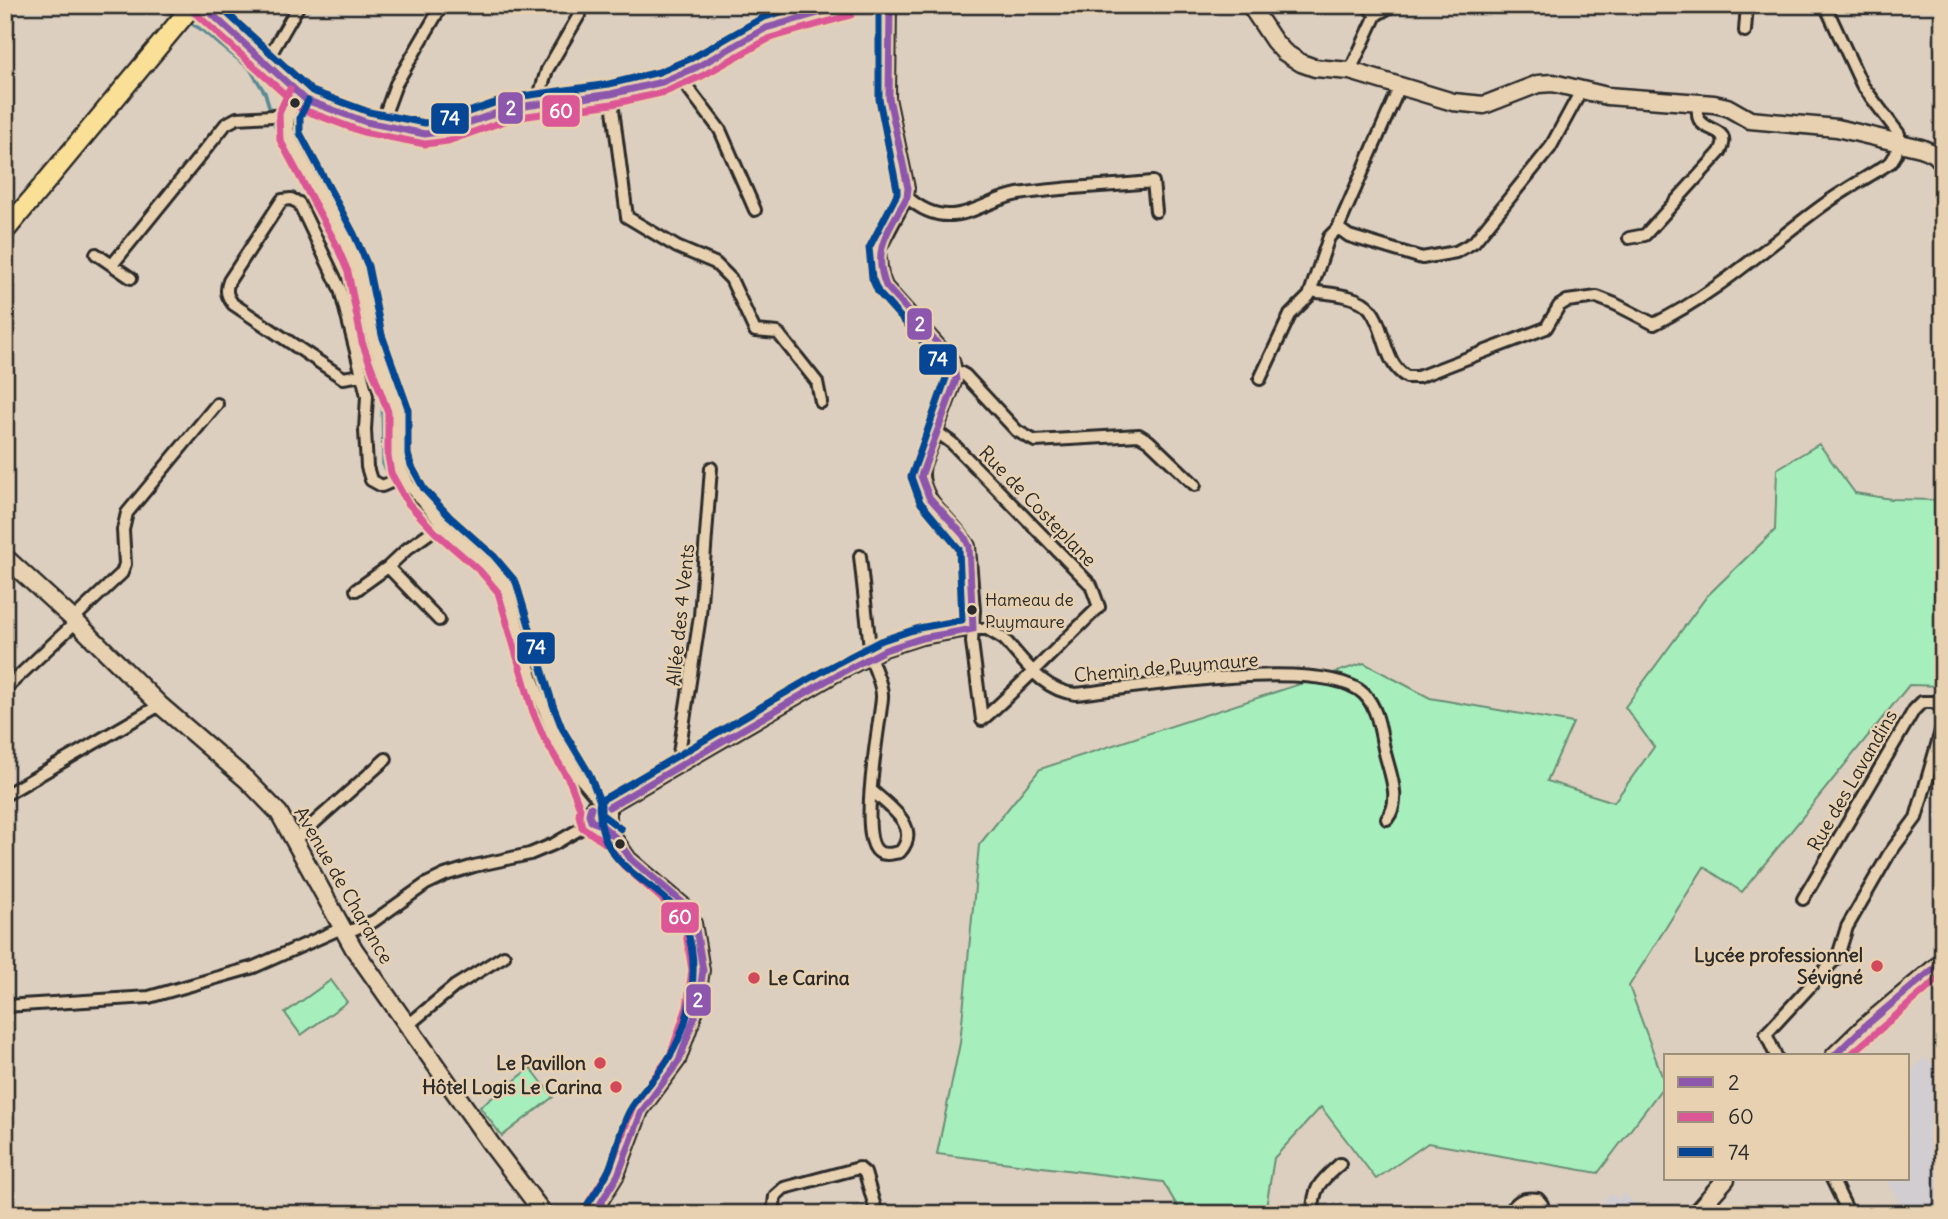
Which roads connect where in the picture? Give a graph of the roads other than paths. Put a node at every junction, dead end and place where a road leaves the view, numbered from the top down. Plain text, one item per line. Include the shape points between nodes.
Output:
1 (193, 5) edge
2 (202, 5) edge
3 (299, 5) edge
4 (442, 5) edge
5 (585, 5) edge
6 (848, 5) edge
7 (890, 5) edge
8 (1250, 5) edge
9 (1366, 5) edge
10 (1393, 5) edge
11 (1747, 5) edge
12 (1825, 5) edge
13 (1376, 15) junction
14 (1745, 31) dead end
15 (266, 62) junction
16 (1350, 71) junction
17 (679, 76) junction
18 (1400, 86) junction
19 (1582, 89) junction
20 (299, 94) junction
21 (611, 94) junction
22 (1698, 102) junction
23 (537, 103) junction
24 (290, 114) junction
25 (381, 125) junction
26 (1899, 142) junction
27 (1943, 163) edge
28 (908, 197) junction
29 (755, 211) dead end
30 (1156, 211) dead end
31 (1338, 228) junction
32 (5, 231) edge
33 (1629, 238) dead end
34 (96, 254) dead end
35 (112, 265) junction
36 (131, 278) dead end
37 (1311, 291) junction
38 (956, 370) junction
39 (362, 374) junction
40 (1260, 379) dead end
41 (821, 402) dead end
42 (218, 404) dead end
43 (937, 432) junction
44 (710, 468) dead end
45 (402, 477) junction
46 (1195, 485) dead end
47 (437, 529) junction
48 (860, 556) dead end
49 (5, 557) edge
50 (388, 567) junction
51 (356, 590) dead end
52 (75, 620) junction
53 (439, 620) dead end
54 (973, 629) junction
55 (871, 657) junction
56 (1034, 672) junction
57 (5, 689) edge
58 (160, 705) junction
59 (1943, 708) edge
60 (1943, 724) edge
61 (386, 759) dead end
62 (681, 764) junction
63 (871, 790) junction
64 (5, 794) edge
65 (601, 805) junction
66 (1387, 819) dead end
67 (601, 822) junction
68 (295, 840) junction
69 (1803, 899) dead end
70 (344, 930) junction
71 (504, 956) dead end
72 (1943, 961) edge
73 (5, 1006) edge
74 (407, 1026) junction
75 (1775, 1054) edge
76 (1836, 1054) edge
77 (1340, 1164) dead end
78 (1725, 1180) edge
79 (1832, 1180) edge
80 (544, 1214) edge
81 (594, 1214) edge
82 (773, 1214) edge
83 (877, 1214) edge
84 (1313, 1214) edge
85 (1508, 1214) edge
86 (1543, 1214) edge
87 (1695, 1214) edge
88 (1849, 1214) edge

1 - 32 main road
2 - 15 street
3 - 15 street
4 - 25 street via 396,84
5 - 23 street via 547,71
6 - 17 street via 766,28
7 - 28 street via 889,98
8 - 16 street via 1274,41 1295,60 1315,68
9 - 13 street
10 - 13 street
11 - 14 street
12 - 26 street via 1862,85 1894,125
13 - 16 street
15 - 20 street
16 - 18 street
17 - 21 street
17 - 29 street via 720,130
18 - 19 street via 1468,104 1490,103 1538,84
18 - 31 street
19 - 22 street via 1628,98
19 - 31 street via 1550,148 1474,242 1456,252 1422,258 1349,236
20 - 24 street
20 - 25 street via 344,115
21 - 23 street
21 - 41 street via 628,217 677,247 715,262 731,279 755,331 778,333 817,382
22 - 26 street via 1727,107 1750,120 1837,128
22 - 33 street via 1698,118 1721,133 1724,145 1645,235
23 - 25 street via 435,133 417,134
24 - 35 street via 237,118 226,124
24 - 45 street via 290,137 358,269 372,338 398,410
26 - 27 street via 1935,154
26 - 37 street via 1891,162 1654,324 1597,297 1567,300 1546,328 1418,377 1407,377 1394,364 1370,308 1357,300
28 - 30 street via 931,212 952,215 1017,194 1153,182
28 - 38 street via 880,250 882,276
31 - 37 street via 1329,237
34 - 35 street
35 - 36 street
37 - 40 street via 1290,315
38 - 43 street
38 - 46 street via 1026,438 1139,435
39 - 39 street via 340,289 299,203 291,198 282,200 229,281 227,297 344,378
39 - 45 street via 367,396 367,467 372,480 384,485
42 - 52 street via 127,513 122,573
43 - 54 street via 922,476 929,497 968,545
43 - 56 street, Rue de Costeplane via 1091,585 1099,607
44 - 62 street, Allée des 4 Vents via 700,616
45 - 47 street
47 - 50 street
47 - 65 street via 487,564 507,587 543,708 579,777
48 - 55 street
49 - 52 street, Avenue de Charance
50 - 51 street
50 - 53 street
52 - 57 street
52 - 58 street, Avenue de Charance
54 - 55 street via 903,643
54 - 56 street, Chemin de Puymaure via 997,634
54 - 56 street via 982,720
55 - 62 street
55 - 63 street via 882,696
56 - 66 street, Chemin de Puymaure via 1054,690 1076,694 1265,675 1346,683 1364,694 1375,709 1394,790 1394,807
58 - 64 street
58 - 68 street, Avenue de Charance via 247,780 279,813
59 - 69 street, Rue des Lavandins via 1922,702 1914,710
60 - 75 street via 1916,818 1847,927 1835,961 1766,1034
61 - 68 street
62 - 65 street
63 - 63 street via 870,841 886,855 900,852 908,833 905,821
65 - 67 street via 612,812
65 - 67 street via 589,814
67 - 70 street via 530,854 436,880 374,922
67 - 81 street via 631,858 690,913 701,952 702,985 679,1062 636,1121 618,1175
68 - 70 street, Avenue de Charance
70 - 73 street via 247,970 149,997
70 - 74 street, Avenue de Charance
71 - 74 street via 455,986
72 - 76 street
74 - 80 street, Avenue de Charance
77 - 84 street via 1316,1188
78 - 87 street
79 - 88 street
82 - 83 street via 775,1196 784,1188 859,1168 865,1173
85 - 86 street via 1523,1198 1538,1199

